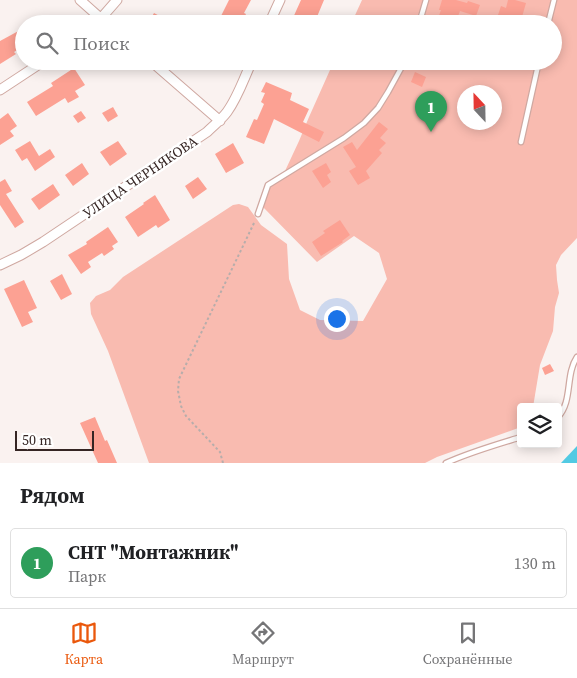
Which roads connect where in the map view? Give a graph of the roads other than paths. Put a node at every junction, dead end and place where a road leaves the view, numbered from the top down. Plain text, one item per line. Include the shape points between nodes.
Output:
1 (80, 0) edge
2 (116, 0) edge
3 (280, 0) edge
4 (426, 0) edge
5 (554, 0) edge
6 (94, 15) edge
7 (106, 15) edge
8 (273, 15) edge
9 (422, 15) edge
10 (550, 15) edge
11 (30, 70) edge
12 (160, 70) edge
13 (248, 70) edge
14 (400, 70) edge
15 (537, 70) edge
16 (0, 90) edge
17 (220, 121) junction
18 (521, 142) dead end
19 (258, 214) road end
20 (0, 265) edge
21 (577, 357) edge
22 (562, 410) edge
23 (517, 439) edge
24 (446, 463) edge

1 - 6 street
2 - 7 street
3 - 8 street
4 - 9 lane
5 - 10 lane
11 - 16 street
12 - 17 street
13 - 17 street, УЛИЦА ЧЕРНЯКОВА via 233,103
14 - 19 lane via 378,108 364,123 268,185
15 - 18 lane
17 - 20 street, УЛИЦА ЧЕРНЯКОВА via 44,242
21 - 22 lane
23 - 24 lane

